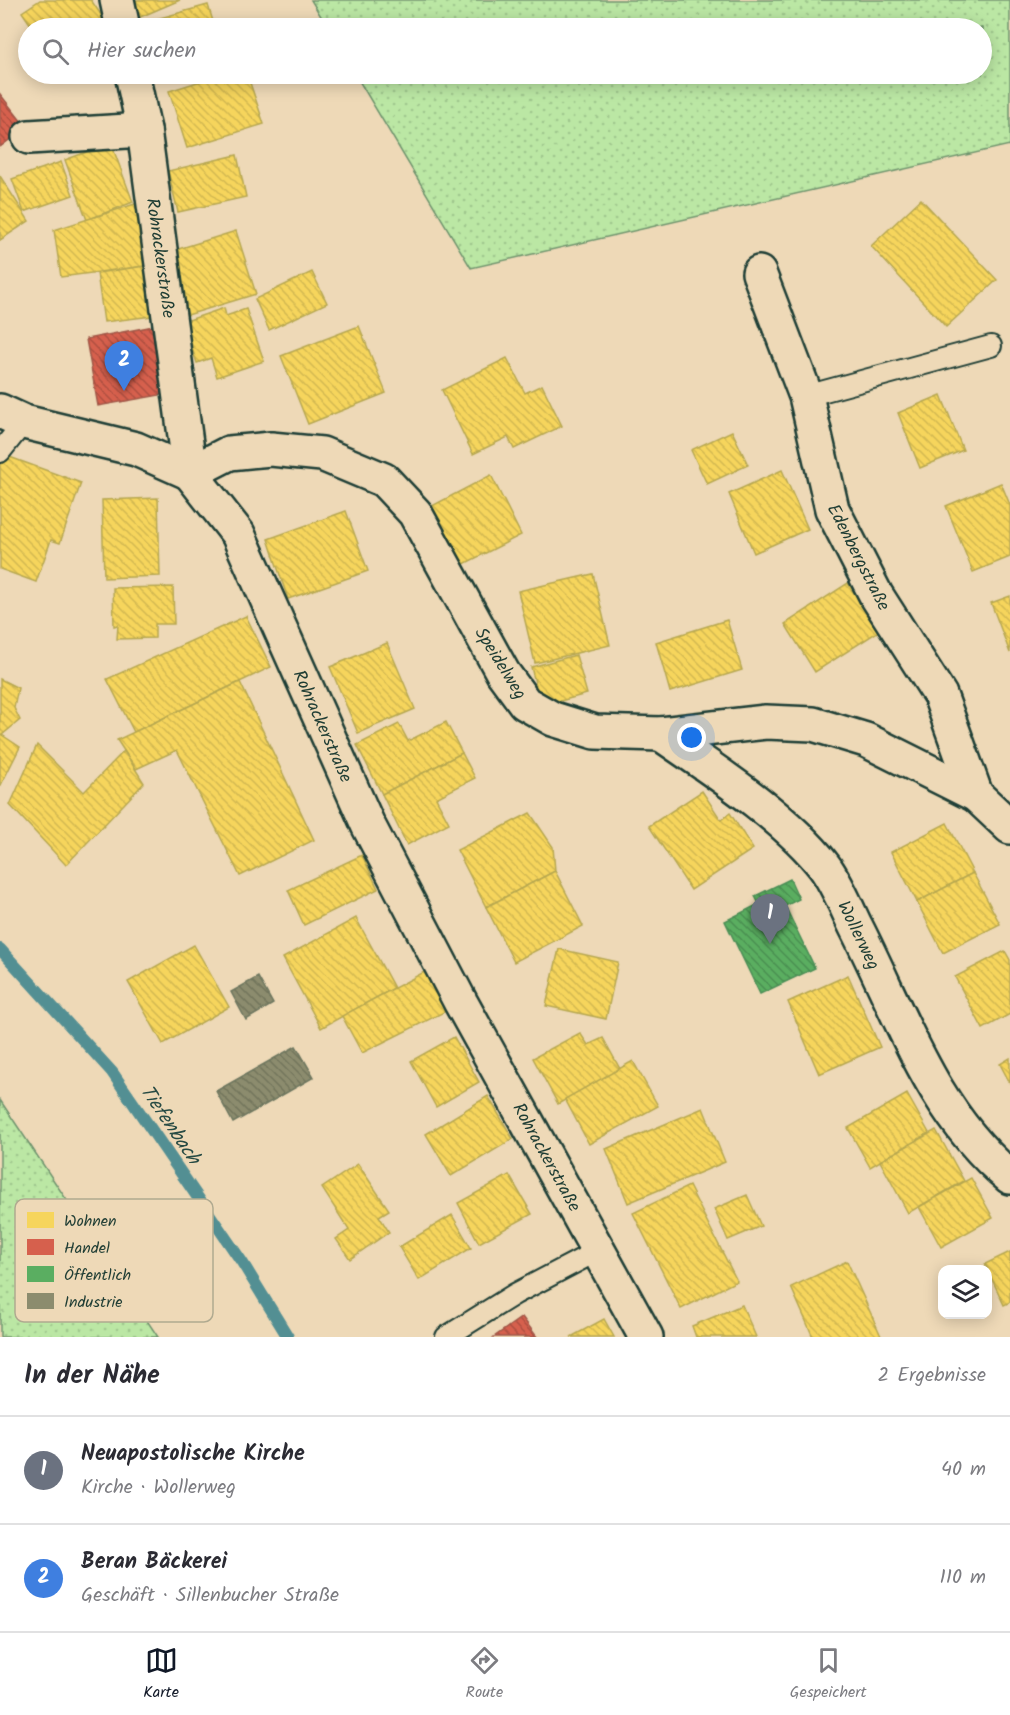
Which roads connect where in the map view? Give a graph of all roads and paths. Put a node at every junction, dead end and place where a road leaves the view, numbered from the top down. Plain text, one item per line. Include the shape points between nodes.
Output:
1 (117, 0) edge
2 (121, 18) edge
3 (134, 84) edge
4 (144, 130) junction
5 (28, 137) dead end
6 (759, 273) dead end
7 (991, 346) dead end
8 (806, 396) junction
9 (12, 416) edge
10 (0, 453) edge
11 (190, 473) junction
12 (661, 734) junction
13 (976, 795) junction
14 (1010, 827) edge
15 (1010, 1177) edge
16 (599, 1250) junction
17 (447, 1337) edge
18 (646, 1337) edge

1 - 2 street
3 - 4 street, Rohrackerstraße
4 - 5 street
4 - 11 street, Rohrackerstraße
6 - 8 street, Edenbergstraße
7 - 8 lane
8 - 13 street, Edenbergstraße via 832,509 876,595 940,695
9 - 10 lane
9 - 11 street via 136,449
11 - 12 street, Speidelweg via 229,453 271,449 322,454 384,480 415,513 503,673 525,703 553,719 595,732
11 - 16 street, Rohrackerstraße via 238,534 368,825 461,1003
12 - 13 street, Speidelweg via 766,722 813,724 866,740
12 - 15 street, Wollerweg via 782,825 825,867 924,1071 960,1123
13 - 14 street, Speidelweg
16 - 17 lane via 515,1294
16 - 18 street, Rohrackerstraße

